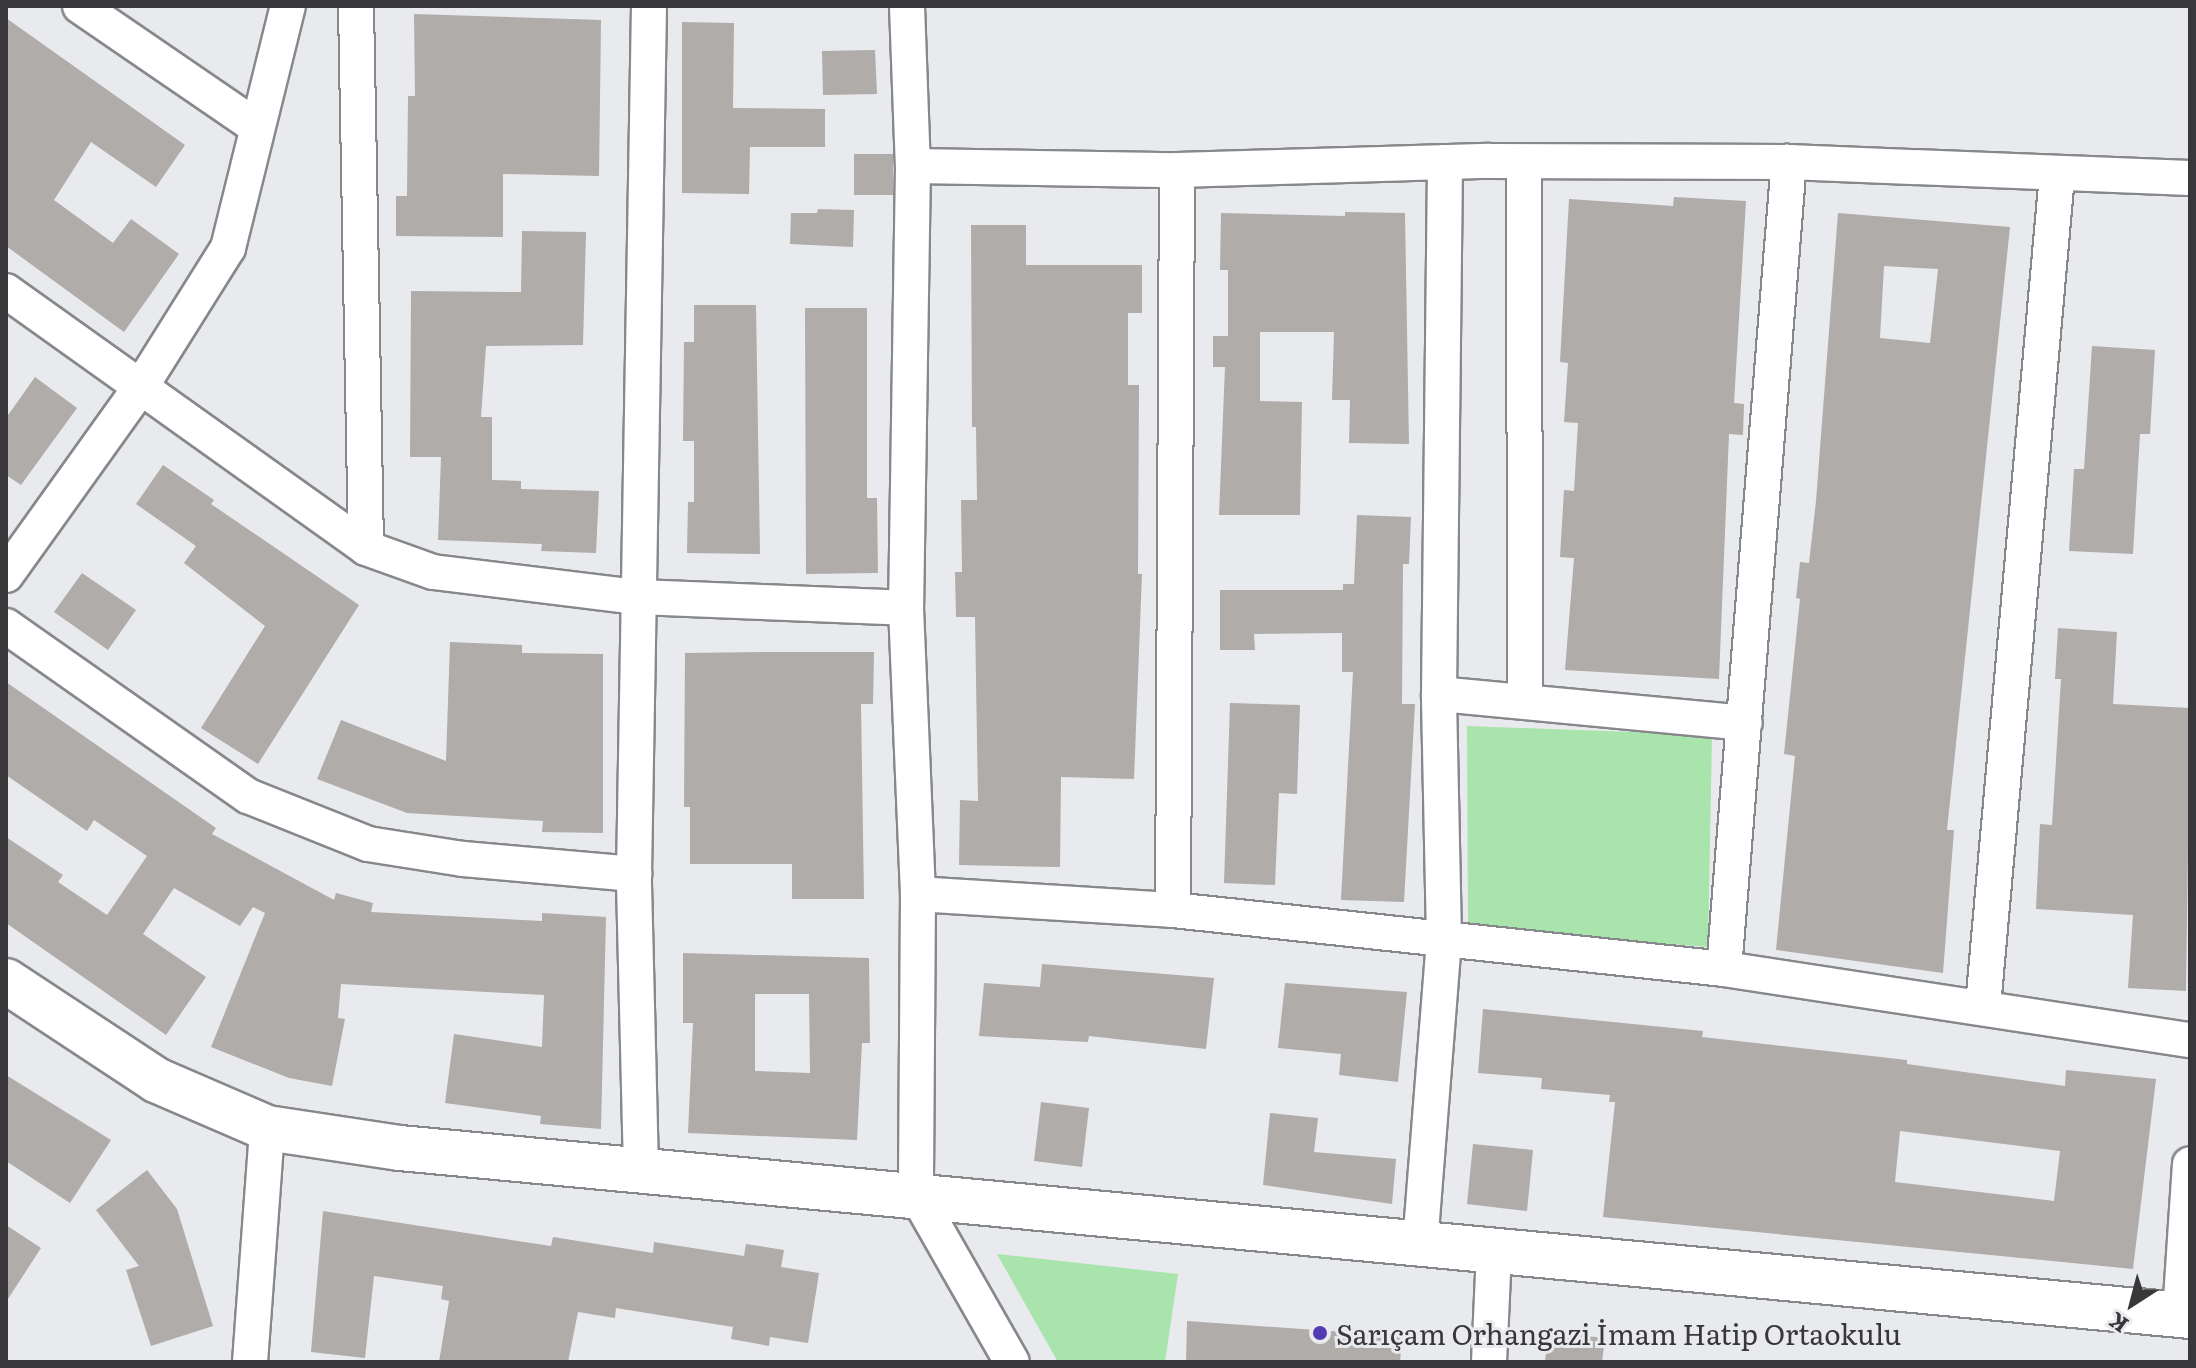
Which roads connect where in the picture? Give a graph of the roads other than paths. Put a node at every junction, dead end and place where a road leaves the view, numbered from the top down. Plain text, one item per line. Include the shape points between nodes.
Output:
1 (80, 6) edge
2 (288, 6) edge
3 (356, 6) edge
4 (649, 6) edge
5 (907, 6) edge
6 (255, 126) junction
7 (1445, 162) junction
8 (1789, 162) junction
9 (1524, 164) junction
10 (913, 166) junction
11 (1177, 170) junction
12 (2057, 175) junction
13 (2190, 178) edge
14 (6, 291) edge
15 (142, 385) junction
16 (366, 548) junction
17 (6, 575) edge
18 (637, 597) junction
19 (906, 608) junction
20 (6, 626) edge
21 (1439, 694) junction
22 (1525, 701) junction
23 (1745, 723) junction
24 (634, 874) junction
25 (918, 894) junction
26 (1173, 910) junction
27 (1444, 938) junction
28 (1724, 969) junction
29 (6, 981) edge
30 (1983, 1006) junction
31 (2190, 1040) edge
32 (267, 1128) junction
33 (2190, 1164) edge
34 (641, 1170) junction
35 (916, 1194) junction
36 (1420, 1245) junction
37 (1494, 1252) junction
38 (2185, 1315) edge
39 (250, 1362) edge
40 (1012, 1362) edge
41 (1489, 1362) edge

1 - 6 street
2 - 6 street
3 - 16 street
4 - 18 street
5 - 10 street
6 - 15 street via 228,248
7 - 9 street
7 - 11 street
7 - 21 street
8 - 9 street
8 - 12 street
8 - 23 street
9 - 22 street
10 - 11 street
10 - 19 street
11 - 26 street
12 - 13 street
12 - 30 street
14 - 15 street
15 - 16 street
15 - 17 street
16 - 18 street via 433,572
18 - 19 street
18 - 24 street
19 - 25 street
20 - 24 street via 248,796 368,844 463,859
21 - 22 street
21 - 27 street
22 - 23 street
23 - 28 street
24 - 34 street
25 - 26 street
25 - 35 street
26 - 27 street
27 - 28 street
27 - 36 street
28 - 30 street
29 - 32 main road via 156,1080
30 - 31 street
32 - 34 main road via 400,1148
32 - 39 street
33 - 38 street
34 - 35 main road
35 - 36 main road
35 - 40 street
36 - 37 main road
37 - 38 main road
37 - 41 street

